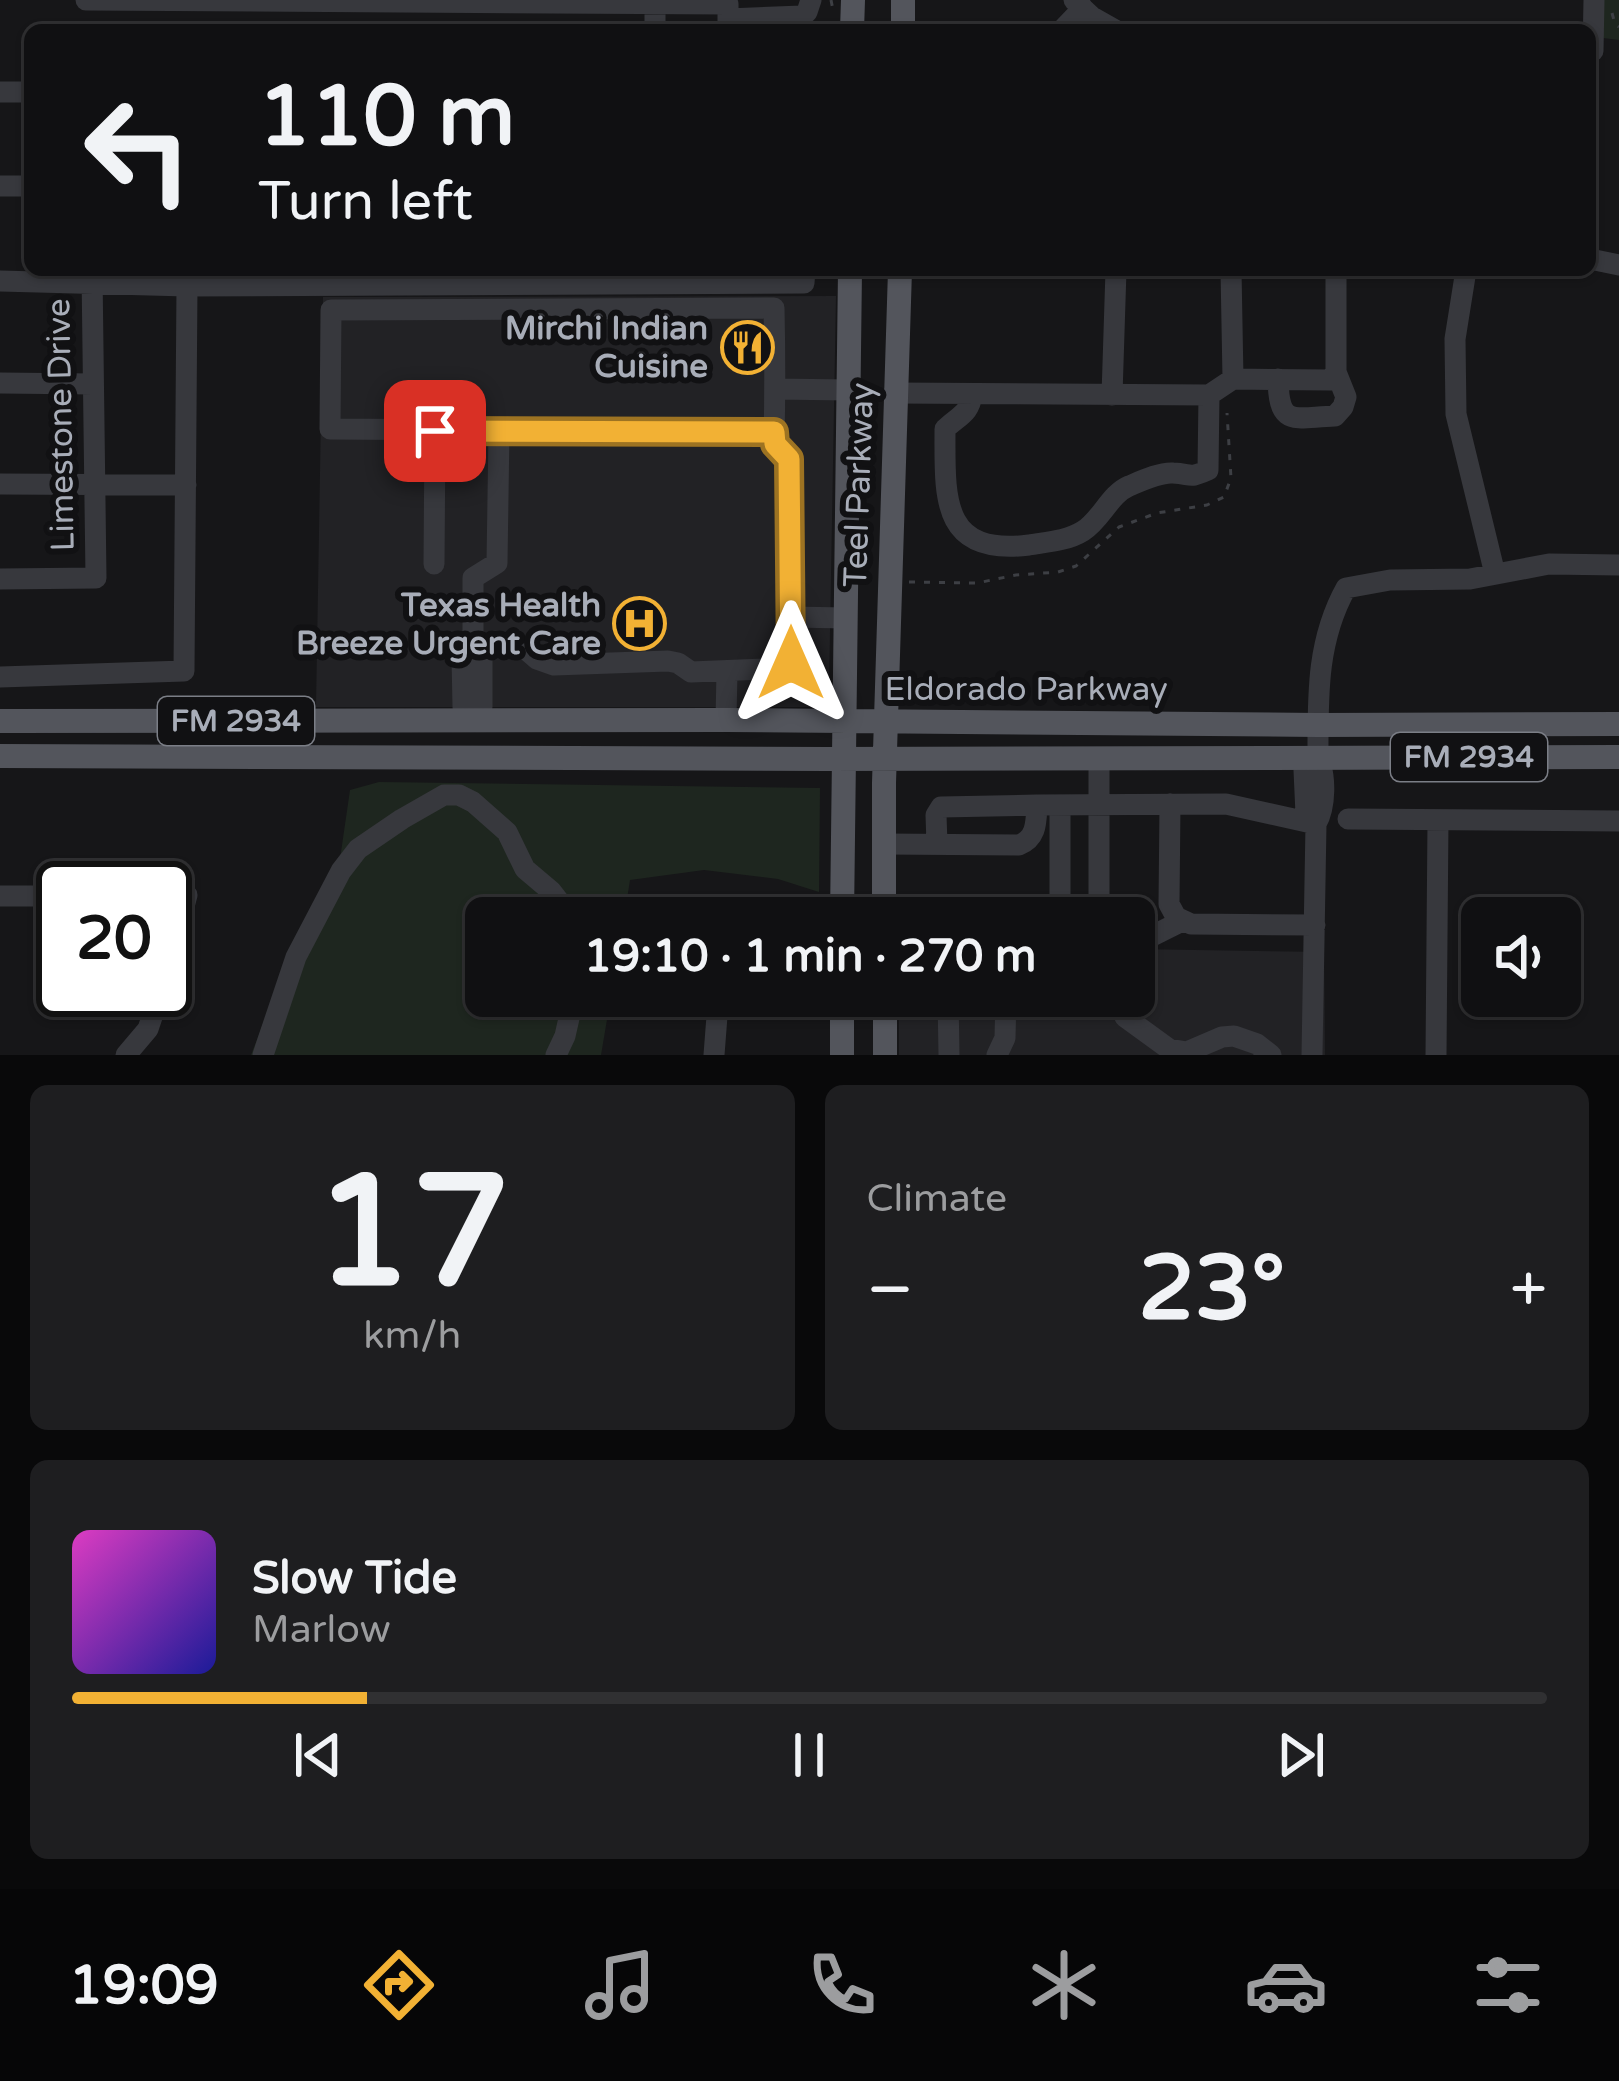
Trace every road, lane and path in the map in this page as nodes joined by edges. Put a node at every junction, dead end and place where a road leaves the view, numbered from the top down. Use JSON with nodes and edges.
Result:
{"nodes":[{"id":1,"x":86,"y":0,"type":"edge"},
{"id":2,"x":811,"y":0,"type":"edge"},
{"id":3,"x":1594,"y":0,"type":"edge"},
{"id":4,"x":401,"y":1,"type":"edge"},
{"id":5,"x":1612,"y":1,"type":"edge"},
{"id":6,"x":1078,"y":4,"type":"edge"},
{"id":7,"x":655,"y":5,"type":"junction"},
{"id":8,"x":728,"y":18,"type":"edge"},
{"id":9,"x":655,"y":24,"type":"edge"},
{"id":10,"x":1106,"y":24,"type":"edge"},
{"id":11,"x":1619,"y":27,"type":"edge"},
{"id":12,"x":1601,"y":48,"type":"edge"},
{"id":13,"x":92,"y":276,"type":"edge"},
{"id":14,"x":805,"y":276,"type":"edge"},
{"id":15,"x":850,"y":276,"type":"edge"},
{"id":16,"x":900,"y":276,"type":"edge"},
{"id":17,"x":1115,"y":276,"type":"edge"},
{"id":18,"x":1231,"y":276,"type":"edge"},
{"id":19,"x":1336,"y":276,"type":"edge"},
{"id":20,"x":1465,"y":276,"type":"edge"},
{"id":21,"x":0,"y":281,"type":"edge"},
{"id":22,"x":188,"y":286,"type":"junction"},
{"id":23,"x":1336,"y":372,"type":"junction"},
{"id":24,"x":1233,"y":379,"type":"junction"},
{"id":25,"x":1278,"y":380,"type":"junction"},
{"id":26,"x":0,"y":383,"type":"edge"},
{"id":27,"x":93,"y":384,"type":"junction"},
{"id":28,"x":775,"y":389,"type":"junction"},
{"id":29,"x":848,"y":390,"type":"junction"},
{"id":30,"x":894,"y":393,"type":"junction"},
{"id":31,"x":972,"y":394,"type":"junction"},
{"id":32,"x":1112,"y":394,"type":"junction"},
{"id":33,"x":1209,"y":395,"type":"junction"},
{"id":34,"x":435,"y":431,"type":"junction"},
{"id":35,"x":499,"y":431,"type":"junction"},
{"id":36,"x":774,"y":432,"type":"junction"},
{"id":37,"x":95,"y":483,"type":"junction"},
{"id":38,"x":0,"y":484,"type":"edge"},
{"id":39,"x":185,"y":485,"type":"junction"},
{"id":40,"x":434,"y":564,"type":"dead end"},
{"id":41,"x":1619,"y":565,"type":"edge"},
{"id":42,"x":1495,"y":574,"type":"junction"},
{"id":43,"x":0,"y":579,"type":"edge"},
{"id":44,"x":790,"y":617,"type":"junction"},
{"id":45,"x":846,"y":618,"type":"junction"},
{"id":46,"x":473,"y":644,"type":"junction"},
{"id":47,"x":727,"y":671,"type":"junction"},
{"id":48,"x":0,"y":677,"type":"edge"},
{"id":49,"x":726,"y":720,"type":"junction"},
{"id":50,"x":0,"y":721,"type":"edge"},
{"id":51,"x":472,"y":721,"type":"junction"},
{"id":52,"x":845,"y":721,"type":"junction"},
{"id":53,"x":886,"y":721,"type":"junction"},
{"id":54,"x":1318,"y":724,"type":"junction"},
{"id":55,"x":1619,"y":724,"type":"edge"},
{"id":56,"x":0,"y":756,"type":"edge"},
{"id":57,"x":1619,"y":757,"type":"edge"},
{"id":58,"x":472,"y":758,"type":"junction"},
{"id":59,"x":1099,"y":758,"type":"junction"},
{"id":60,"x":1318,"y":758,"type":"junction"},
{"id":61,"x":844,"y":759,"type":"junction"},
{"id":62,"x":885,"y":759,"type":"junction"},
{"id":63,"x":1049,"y":805,"type":"junction"},
{"id":64,"x":1099,"y":805,"type":"junction"},
{"id":65,"x":1170,"y":805,"type":"junction"},
{"id":66,"x":1348,"y":819,"type":"dead end"},
{"id":67,"x":1438,"y":820,"type":"junction"},
{"id":68,"x":1619,"y":821,"type":"edge"},
{"id":69,"x":1316,"y":824,"type":"junction"},
{"id":70,"x":884,"y":844,"type":"junction"},
{"id":71,"x":937,"y":844,"type":"junction"},
{"id":72,"x":0,"y":896,"type":"edge"},
{"id":73,"x":36,"y":896,"type":"edge"},
{"id":74,"x":556,"y":897,"type":"edge"},
{"id":75,"x":842,"y":897,"type":"edge"},
{"id":76,"x":884,"y":897,"type":"edge"},
{"id":77,"x":1058,"y":897,"type":"edge"},
{"id":78,"x":1099,"y":897,"type":"edge"},
{"id":79,"x":1182,"y":921,"type":"junction"},
{"id":80,"x":1315,"y":925,"type":"junction"},
{"id":81,"x":1155,"y":934,"type":"edge"},
{"id":82,"x":152,"y":1017,"type":"edge"},
{"id":83,"x":569,"y":1017,"type":"edge"},
{"id":84,"x":717,"y":1017,"type":"edge"},
{"id":85,"x":842,"y":1017,"type":"edge"},
{"id":86,"x":885,"y":1017,"type":"edge"},
{"id":87,"x":948,"y":1017,"type":"edge"},
{"id":88,"x":1006,"y":1017,"type":"edge"},
{"id":89,"x":1125,"y":1017,"type":"edge"},
{"id":90,"x":126,"y":1055,"type":"edge"},
{"id":91,"x":263,"y":1055,"type":"edge"},
{"id":92,"x":556,"y":1055,"type":"edge"},
{"id":93,"x":714,"y":1055,"type":"edge"},
{"id":94,"x":842,"y":1055,"type":"edge"},
{"id":95,"x":885,"y":1055,"type":"edge"},
{"id":96,"x":949,"y":1055,"type":"edge"},
{"id":97,"x":997,"y":1055,"type":"edge"},
{"id":98,"x":1271,"y":1055,"type":"edge"},
{"id":99,"x":1312,"y":1055,"type":"edge"},
{"id":100,"x":1436,"y":1055,"type":"edge"}],
"edges":[{"from":1,"to":4,"type":"street"},
{"from":2,"to":8,"type":"street"},
{"from":3,"to":12,"type":"street"},
{"from":4,"to":7,"type":"street"},
{"from":5,"to":11,"type":"path"},
{"from":6,"to":10,"type":"street"},
{"from":7,"to":8,"type":"street"},
{"from":7,"to":9,"type":"street"},
{"from":11,"to":12,"type":"path"},
{"from":13,"to":21,"type":"street"},
{"from":13,"to":22,"type":"street"},
{"from":13,"to":27,"type":"street","name":"Limestone Drive"},
{"from":14,"to":22,"type":"street"},
{"from":15,"to":29,"type":"main road","name":"Teel Parkway"},
{"from":16,"to":30,"type":"main road","name":"Teel Parkway"},
{"from":17,"to":32,"type":"street"},
{"from":18,"to":24,"type":"street"},
{"from":19,"to":23,"type":"street"},
{"from":20,"to":42,"type":"street"},
{"from":22,"to":39,"type":"street"},
{"from":23,"to":25,"type":"street"},
{"from":23,"to":25,"type":"street"},
{"from":24,"to":25,"type":"street"},
{"from":24,"to":33,"type":"street"},
{"from":26,"to":27,"type":"street"},
{"from":27,"to":37,"type":"street","name":"Limestone Drive"},
{"from":28,"to":29,"type":"street"},
{"from":28,"to":34,"type":"street"},
{"from":28,"to":36,"type":"street"},
{"from":29,"to":30,"type":"main road"},
{"from":29,"to":45,"type":"main road","name":"Teel Parkway"},
{"from":30,"to":31,"type":"street"},
{"from":30,"to":53,"type":"main road","name":"Teel Parkway"},
{"from":31,"to":32,"type":"street"},
{"from":31,"to":33,"type":"street"},
{"from":32,"to":33,"type":"street"},
{"from":34,"to":35,"type":"street"},
{"from":34,"to":40,"type":"street"},
{"from":35,"to":36,"type":"street"},
{"from":35,"to":46,"type":"street"},
{"from":36,"to":44,"type":"street"},
{"from":37,"to":38,"type":"street"},
{"from":37,"to":39,"type":"street"},
{"from":37,"to":43,"type":"street","name":"Limestone Drive"},
{"from":39,"to":48,"type":"street"},
{"from":41,"to":42,"type":"street"},
{"from":42,"to":54,"type":"street"},
{"from":44,"to":45,"type":"street"},
{"from":44,"to":47,"type":"street"},
{"from":45,"to":52,"type":"main road","name":"Teel Parkway"},
{"from":46,"to":47,"type":"street"},
{"from":46,"to":51,"type":"street"},
{"from":47,"to":49,"type":"street"},
{"from":49,"to":51,"type":"main road","name":"Eldorado Parkway","number":"FM 2934"},
{"from":49,"to":52,"type":"main road","name":"Eldorado Parkway","number":"FM 2934"},
{"from":50,"to":51,"type":"main road","name":"Eldorado Parkway","number":"FM 2934"},
{"from":51,"to":58,"type":"main road"},
{"from":52,"to":53,"type":"main road","name":"Eldorado Parkway","number":"FM 2934"},
{"from":52,"to":61,"type":"main road","name":"Teel Parkway"},
{"from":53,"to":54,"type":"main road","name":"Eldorado Parkway","number":"FM 2934"},
{"from":53,"to":62,"type":"main road","name":"Teel Parkway"},
{"from":54,"to":55,"type":"main road","name":"Eldorado Parkway","number":"FM 2934"},
{"from":54,"to":60,"type":"street"},
{"from":56,"to":58,"type":"main road","name":"Eldorado Parkway","number":"FM 2934"},
{"from":57,"to":60,"type":"main road","name":"Eldorado Parkway","number":"FM 2934"},
{"from":58,"to":61,"type":"main road","name":"Eldorado Parkway","number":"FM 2934"},
{"from":59,"to":60,"type":"main road","name":"Eldorado Parkway","number":"FM 2934"},
{"from":59,"to":62,"type":"main road","name":"Eldorado Parkway","number":"FM 2934"},
{"from":59,"to":64,"type":"street"},
{"from":60,"to":69,"type":"street"},
{"from":61,"to":62,"type":"main road","name":"Eldorado Parkway","number":"FM 2934"},
{"from":61,"to":75,"type":"main road","name":"Teel Parkway"},
{"from":62,"to":70,"type":"main road","name":"Teel Parkway"},
{"from":63,"to":64,"type":"street"},
{"from":63,"to":71,"type":"street"},
{"from":63,"to":71,"type":"street"},
{"from":63,"to":77,"type":"street"},
{"from":64,"to":65,"type":"street"},
{"from":64,"to":78,"type":"street"},
{"from":65,"to":69,"type":"street"},
{"from":65,"to":79,"type":"street"},
{"from":66,"to":67,"type":"street"},
{"from":67,"to":68,"type":"street"},
{"from":67,"to":100,"type":"street"},
{"from":69,"to":80,"type":"street"},
{"from":70,"to":71,"type":"street"},
{"from":70,"to":76,"type":"main road","name":"Teel Parkway"},
{"from":72,"to":73,"type":"street"},
{"from":74,"to":91,"type":"street"},
{"from":79,"to":80,"type":"street"},
{"from":79,"to":81,"type":"street"},
{"from":80,"to":99,"type":"street"},
{"from":82,"to":90,"type":"street"},
{"from":83,"to":92,"type":"street"},
{"from":84,"to":93,"type":"street"},
{"from":85,"to":94,"type":"main road"},
{"from":86,"to":95,"type":"main road"},
{"from":87,"to":96,"type":"street"},
{"from":88,"to":97,"type":"street"},
{"from":89,"to":98,"type":"street"}]}
